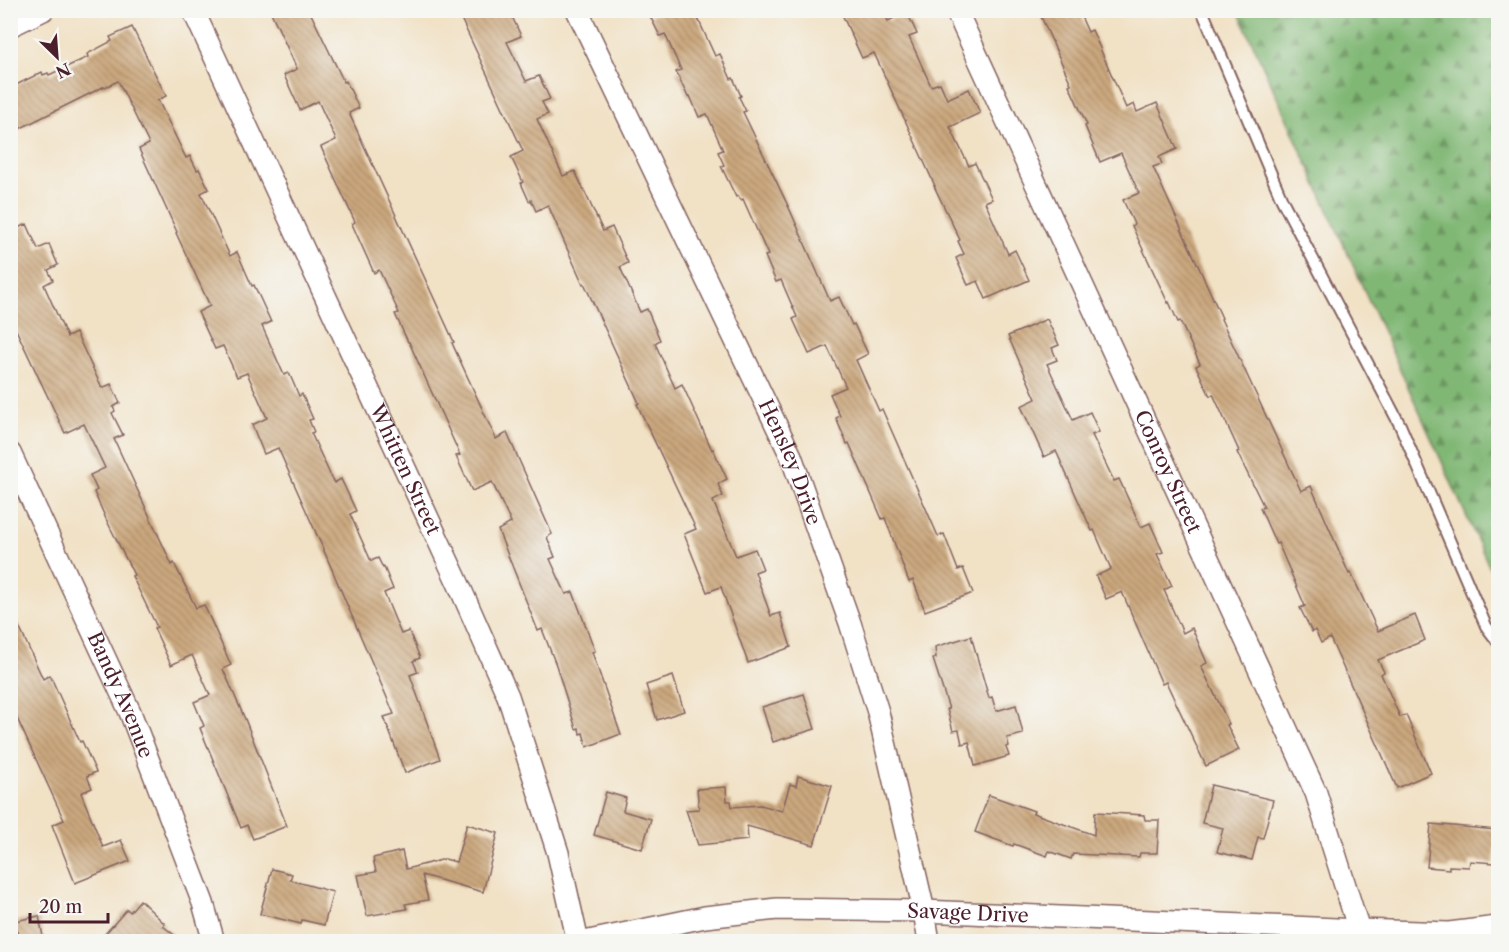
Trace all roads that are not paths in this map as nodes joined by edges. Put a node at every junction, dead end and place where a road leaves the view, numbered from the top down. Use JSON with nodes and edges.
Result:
{"nodes":[{"id":1,"x":43,"y":10,"type":"edge"},
{"id":2,"x":193,"y":10,"type":"edge"},
{"id":3,"x":577,"y":10,"type":"edge"},
{"id":4,"x":956,"y":10,"type":"edge"},
{"id":5,"x":1202,"y":10,"type":"edge"},
{"id":6,"x":10,"y":26,"type":"edge"},
{"id":7,"x":10,"y":453,"type":"edge"},
{"id":8,"x":1498,"y":642,"type":"edge"},
{"id":9,"x":924,"y":911,"type":"junction"},
{"id":10,"x":1498,"y":927,"type":"edge"},
{"id":11,"x":1359,"y":936,"type":"edge"},
{"id":12,"x":214,"y":942,"type":"edge"},
{"id":13,"x":578,"y":942,"type":"edge"},
{"id":14,"x":584,"y":942,"type":"edge"},
{"id":15,"x":929,"y":942,"type":"edge"}],
"edges":[{"from":1,"to":6,"type":"street"},
{"from":2,"to":13,"type":"street","name":"Whitten Street"},
{"from":3,"to":9,"type":"street","name":"Hensley Drive"},
{"from":4,"to":11,"type":"street","name":"Conroy Street"},
{"from":5,"to":8,"type":"lane"},
{"from":7,"to":12,"type":"street","name":"Bandy Avenue"},
{"from":9,"to":11,"type":"street","name":"Savage Drive"},
{"from":9,"to":14,"type":"street","name":"Savage Drive"},
{"from":9,"to":15,"type":"street","name":"Hensley Drive"},
{"from":10,"to":11,"type":"street","name":"Savage Drive"}]}
